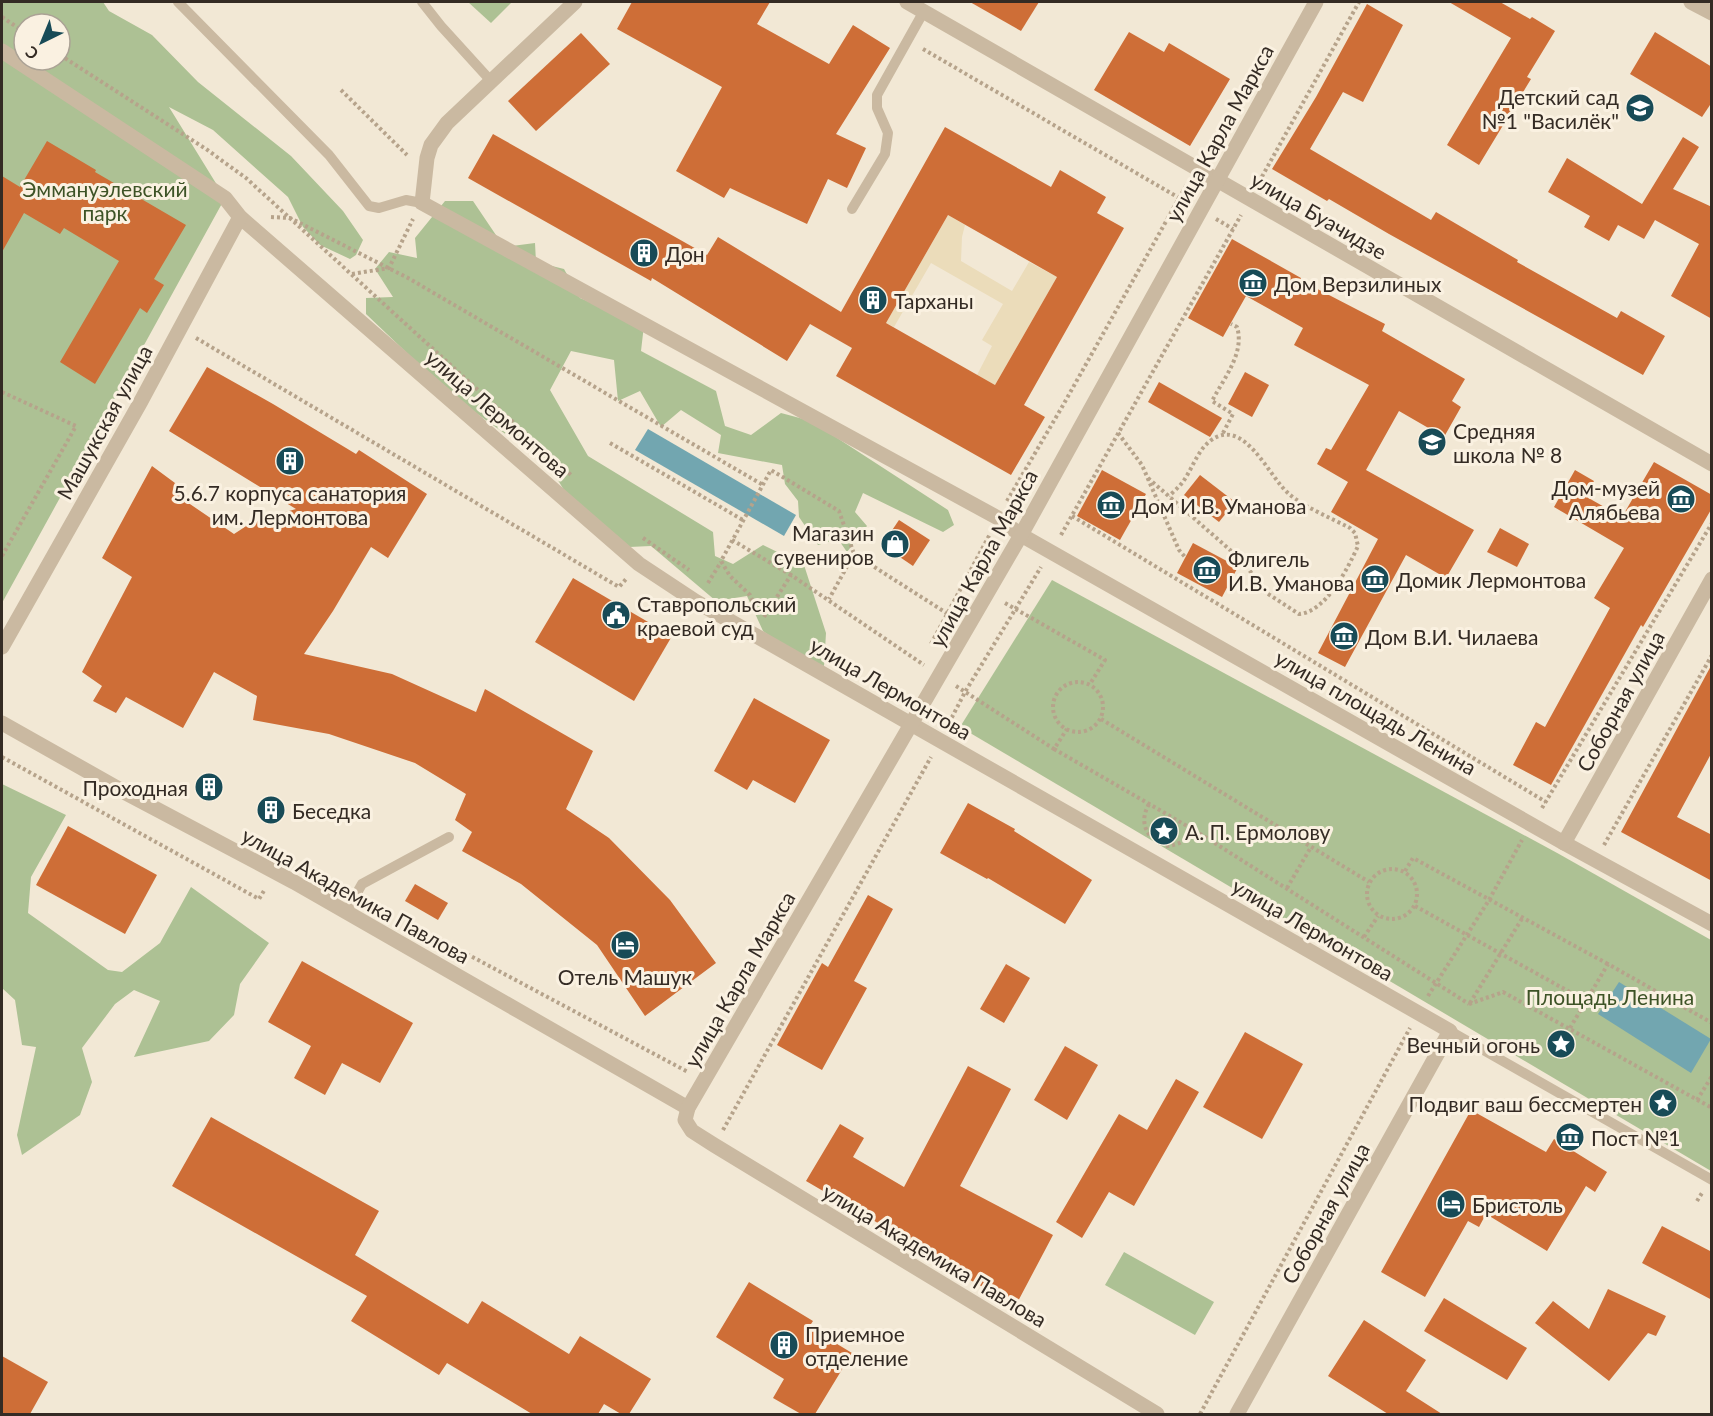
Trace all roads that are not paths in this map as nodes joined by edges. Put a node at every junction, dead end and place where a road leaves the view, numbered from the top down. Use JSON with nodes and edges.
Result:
{"nodes":[{"id":1,"x":178,"y":2,"type":"edge"},
{"id":2,"x":422,"y":2,"type":"edge"},
{"id":3,"x":575,"y":2,"type":"edge"},
{"id":4,"x":907,"y":2,"type":"edge"},
{"id":5,"x":1316,"y":2,"type":"edge"},
{"id":6,"x":1691,"y":2,"type":"edge"},
{"id":7,"x":924,"y":11,"type":"junction"},
{"id":8,"x":1712,"y":13,"type":"edge"},
{"id":9,"x":2,"y":51,"type":"edge"},
{"id":10,"x":491,"y":81,"type":"junction"},
{"id":11,"x":1216,"y":181,"type":"junction"},
{"id":12,"x":422,"y":203,"type":"junction"},
{"id":13,"x":852,"y":209,"type":"dead end"},
{"id":14,"x":240,"y":217,"type":"junction"},
{"id":15,"x":1712,"y":464,"type":"edge"},
{"id":16,"x":1021,"y":535,"type":"junction"},
{"id":17,"x":1712,"y":579,"type":"edge"},
{"id":18,"x":2,"y":647,"type":"edge"},
{"id":19,"x":2,"y":723,"type":"edge"},
{"id":20,"x":913,"y":724,"type":"junction"},
{"id":21,"x":449,"y":837,"type":"dead end"},
{"id":22,"x":1564,"y":843,"type":"junction"},
{"id":23,"x":346,"y":912,"type":"junction"},
{"id":24,"x":1712,"y":924,"type":"edge"},
{"id":25,"x":1450,"y":1032,"type":"junction"},
{"id":26,"x":688,"y":1108,"type":"junction"},
{"id":27,"x":1712,"y":1180,"type":"edge"},
{"id":28,"x":1157,"y":1414,"type":"edge"},
{"id":29,"x":1237,"y":1414,"type":"edge"}],
"edges":[{"from":1,"to":12,"type":"lane"},
{"from":2,"to":10,"type":"lane"},
{"from":3,"to":10,"type":"street"},
{"from":4,"to":7,"type":"street","name":"улица Буачидзе"},
{"from":5,"to":11,"type":"street","name":"улица Карла Маркса"},
{"from":6,"to":8,"type":"street"},
{"from":7,"to":11,"type":"street","name":"улица Буачидзе"},
{"from":7,"to":13,"type":"lane"},
{"from":9,"to":14,"type":"street","name":"улица Лермонтова"},
{"from":10,"to":12,"type":"street"},
{"from":11,"to":15,"type":"street","name":"улица Буачидзе"},
{"from":11,"to":16,"type":"street","name":"улица Карла Маркса"},
{"from":12,"to":16,"type":"street"},
{"from":14,"to":18,"type":"street","name":"Машукская улица"},
{"from":14,"to":20,"type":"street","name":"улица Лермонтова"},
{"from":16,"to":20,"type":"street","name":"улица Карла Маркса"},
{"from":16,"to":22,"type":"street","name":"улица площадь Ленина"},
{"from":17,"to":22,"type":"street","name":"Соборная улица"},
{"from":19,"to":23,"type":"street","name":"улица Академика Павлова"},
{"from":20,"to":25,"type":"street","name":"улица Лермонтова"},
{"from":20,"to":26,"type":"street","name":"улица Карла Маркса"},
{"from":21,"to":23,"type":"lane"},
{"from":22,"to":24,"type":"street","name":"улица площадь Ленина"},
{"from":23,"to":26,"type":"street","name":"улица Академика Павлова"},
{"from":25,"to":27,"type":"lane","name":"улица Лермонтова"},
{"from":25,"to":29,"type":"street","name":"Соборная улица"},
{"from":26,"to":28,"type":"street","name":"улица Академика Павлова"}]}
